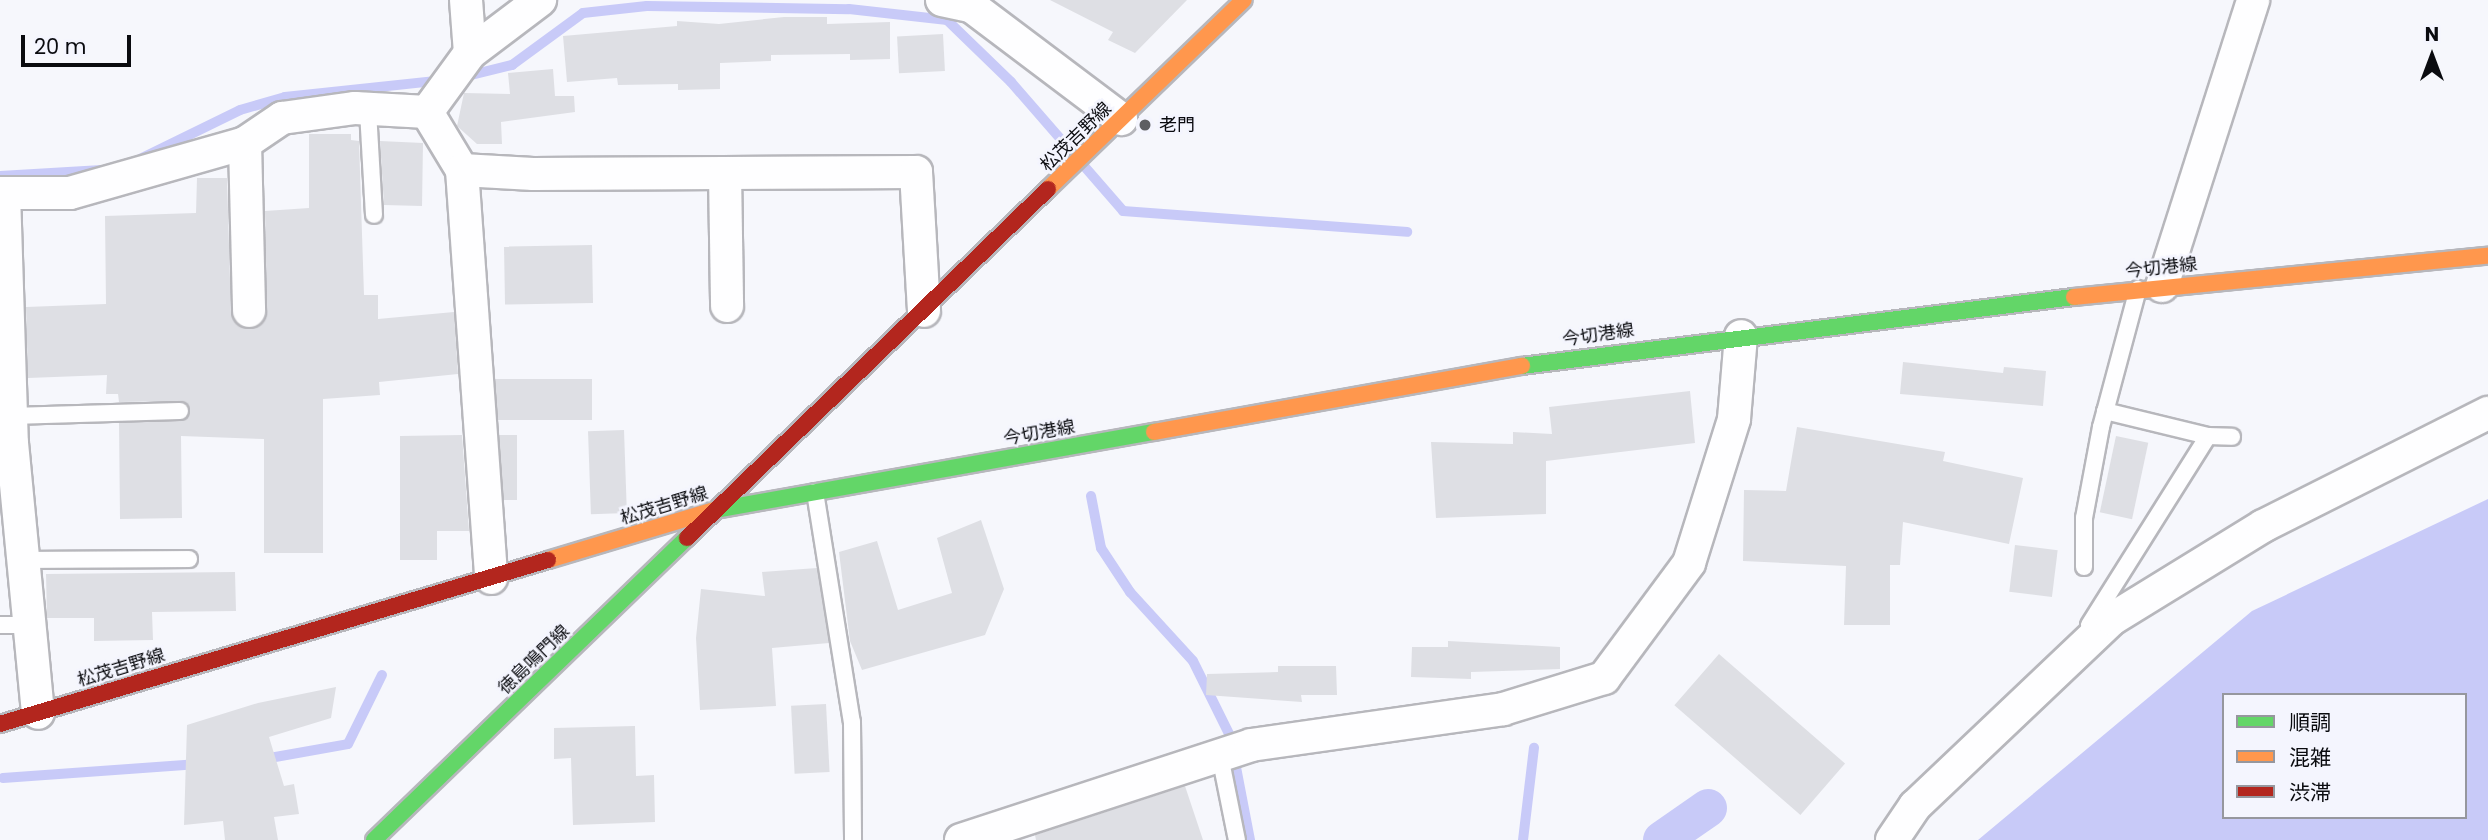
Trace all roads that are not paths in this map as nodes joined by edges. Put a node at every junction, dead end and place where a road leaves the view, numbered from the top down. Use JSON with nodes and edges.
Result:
{"nodes":[{"id":1,"x":466,"y":0,"type":"edge"},
{"id":2,"x":540,"y":0,"type":"edge"},
{"id":3,"x":942,"y":0,"type":"edge"},
{"id":4,"x":1244,"y":0,"type":"edge"},
{"id":5,"x":2253,"y":0,"type":"edge"},
{"id":6,"x":470,"y":53,"type":"junction"},
{"id":7,"x":368,"y":111,"type":"junction"},
{"id":8,"x":427,"y":112,"type":"junction"},
{"id":9,"x":1121,"y":119,"type":"junction"},
{"id":10,"x":245,"y":143,"type":"junction"},
{"id":11,"x":462,"y":170,"type":"junction"},
{"id":12,"x":725,"y":173,"type":"junction"},
{"id":13,"x":2,"y":193,"type":"edge"},
{"id":14,"x":374,"y":215,"type":"dead end"},
{"id":15,"x":2488,"y":256,"type":"edge"},
{"id":16,"x":2150,"y":288,"type":"junction"},
{"id":17,"x":727,"y":306,"type":"dead end"},
{"id":18,"x":249,"y":311,"type":"dead end"},
{"id":19,"x":924,"y":311,"type":"junction"},
{"id":20,"x":1741,"y":336,"type":"junction"},
{"id":21,"x":180,"y":411,"type":"dead end"},
{"id":22,"x":2105,"y":411,"type":"junction"},
{"id":23,"x":2488,"y":413,"type":"edge"},
{"id":24,"x":11,"y":416,"type":"junction"},
{"id":25,"x":2208,"y":436,"type":"junction"},
{"id":26,"x":2232,"y":437,"type":"dead end"},
{"id":27,"x":8,"y":477,"type":"edge"},
{"id":28,"x":815,"y":492,"type":"junction"},
{"id":29,"x":721,"y":509,"type":"junction"},
{"id":30,"x":189,"y":559,"type":"dead end"},
{"id":31,"x":24,"y":560,"type":"junction"},
{"id":32,"x":2084,"y":567,"type":"dead end"},
{"id":33,"x":491,"y":578,"type":"junction"},
{"id":34,"x":15,"y":625,"type":"edge"},
{"id":35,"x":2065,"y":663,"type":"junction"},
{"id":36,"x":38,"y":713,"type":"junction"},
{"id":37,"x":0,"y":724,"type":"edge"},
{"id":38,"x":1220,"y":756,"type":"junction"},
{"id":39,"x":374,"y":840,"type":"edge"},
{"id":40,"x":853,"y":840,"type":"edge"},
{"id":41,"x":961,"y":840,"type":"edge"},
{"id":42,"x":1237,"y":840,"type":"edge"},
{"id":43,"x":1892,"y":840,"type":"edge"}],
"edges":[{"from":1,"to":6,"type":"street"},
{"from":2,"to":6,"type":"street"},
{"from":3,"to":9,"type":"street"},
{"from":4,"to":9,"type":"main road","name":"松茂吉野線"},
{"from":5,"to":16,"type":"street"},
{"from":6,"to":8,"type":"street"},
{"from":7,"to":8,"type":"street"},
{"from":7,"to":10,"type":"street"},
{"from":7,"to":14,"type":"lane"},
{"from":8,"to":11,"type":"street"},
{"from":9,"to":19,"type":"main road","name":"松茂吉野線"},
{"from":10,"to":13,"type":"street"},
{"from":10,"to":18,"type":"street"},
{"from":11,"to":12,"type":"street"},
{"from":11,"to":33,"type":"street"},
{"from":12,"to":17,"type":"street"},
{"from":12,"to":19,"type":"street"},
{"from":13,"to":24,"type":"street"},
{"from":15,"to":16,"type":"main road","name":"今切港線"},
{"from":16,"to":20,"type":"main road","name":"今切港線"},
{"from":16,"to":22,"type":"lane"},
{"from":19,"to":29,"type":"main road","name":"松茂吉野線"},
{"from":20,"to":28,"type":"main road","name":"今切港線"},
{"from":20,"to":38,"type":"street"},
{"from":21,"to":24,"type":"lane"},
{"from":22,"to":25,"type":"lane"},
{"from":22,"to":32,"type":"lane"},
{"from":23,"to":35,"type":"street"},
{"from":24,"to":27,"type":"street"},
{"from":25,"to":26,"type":"lane"},
{"from":25,"to":35,"type":"lane"},
{"from":27,"to":31,"type":"street"},
{"from":28,"to":29,"type":"main road","name":"今切港線"},
{"from":28,"to":40,"type":"lane"},
{"from":29,"to":33,"type":"main road","name":"松茂吉野線"},
{"from":29,"to":39,"type":"main road","name":"徳島鳴門線"},
{"from":30,"to":31,"type":"lane"},
{"from":31,"to":34,"type":"street"},
{"from":33,"to":36,"type":"main road","name":"松茂吉野線"},
{"from":34,"to":36,"type":"street"},
{"from":35,"to":43,"type":"street"},
{"from":36,"to":37,"type":"main road","name":"松茂吉野線"},
{"from":38,"to":41,"type":"street"},
{"from":38,"to":42,"type":"lane"}]}
